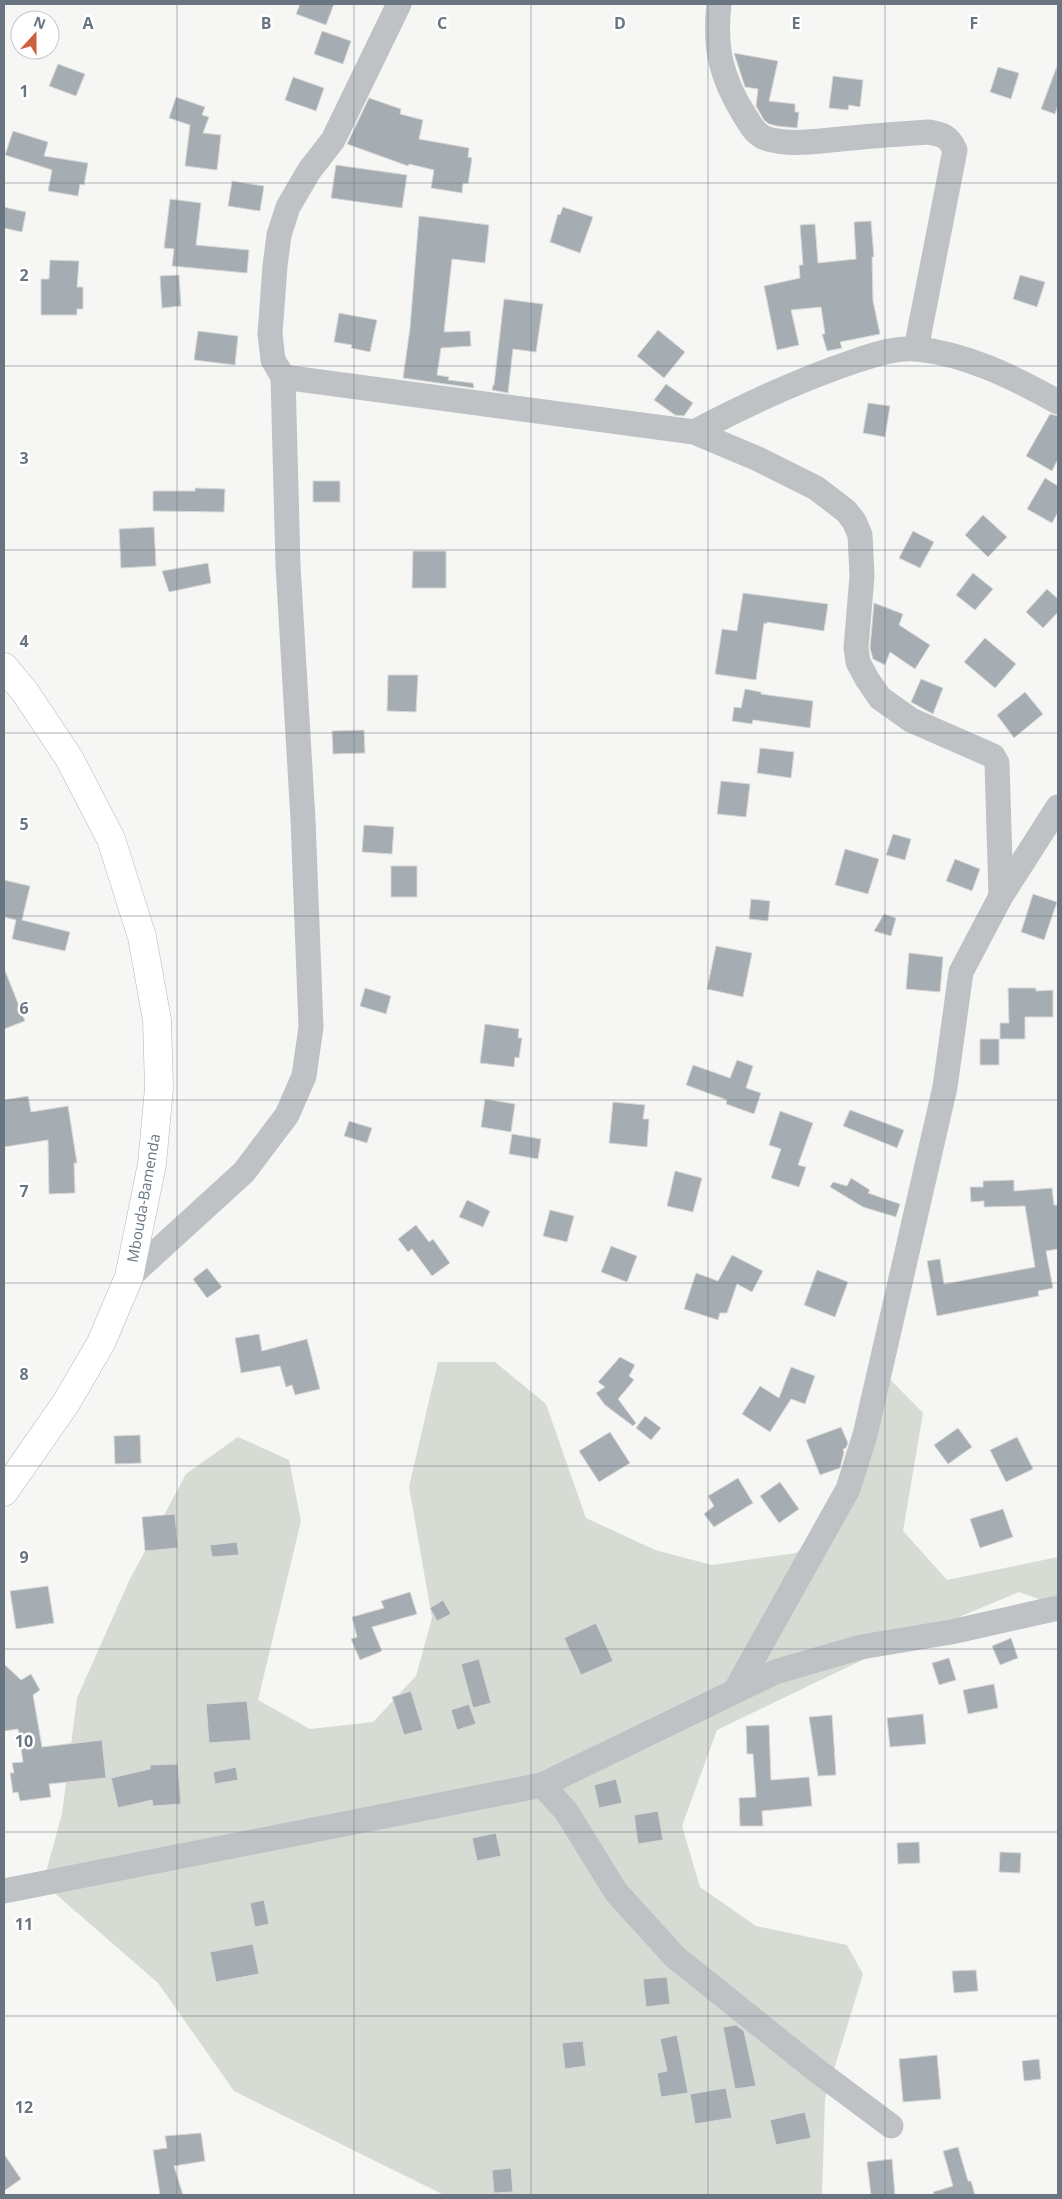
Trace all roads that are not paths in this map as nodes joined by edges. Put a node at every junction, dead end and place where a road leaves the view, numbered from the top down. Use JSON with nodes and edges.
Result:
{"nodes":[{"id":1,"x":399,"y":4,"type":"edge"},
{"id":2,"x":719,"y":4,"type":"edge"},
{"id":3,"x":916,"y":349,"type":"junction"},
{"id":4,"x":283,"y":377,"type":"junction"},
{"id":5,"x":1058,"y":402,"type":"edge"},
{"id":6,"x":694,"y":432,"type":"junction"},
{"id":7,"x":4,"y":667,"type":"edge"},
{"id":8,"x":1058,"y":807,"type":"edge"},
{"id":9,"x":1001,"y":896,"type":"junction"},
{"id":10,"x":129,"y":1277,"type":"junction"},
{"id":11,"x":4,"y":1492,"type":"edge"},
{"id":12,"x":1058,"y":1608,"type":"edge"},
{"id":13,"x":735,"y":1691,"type":"junction"},
{"id":14,"x":542,"y":1784,"type":"junction"},
{"id":15,"x":4,"y":1891,"type":"edge"},
{"id":16,"x":891,"y":2126,"type":"dead end"}],
"edges":[{"from":1,"to":4,"type":"street"},
{"from":2,"to":3,"type":"street"},
{"from":3,"to":5,"type":"street"},
{"from":3,"to":6,"type":"street"},
{"from":4,"to":6,"type":"street"},
{"from":4,"to":10,"type":"street"},
{"from":6,"to":9,"type":"street"},
{"from":7,"to":10,"type":"highway","name":"Mbouda-Bamenda"},
{"from":8,"to":9,"type":"street"},
{"from":9,"to":13,"type":"street"},
{"from":10,"to":11,"type":"highway","name":"Mbouda-Bamenda"},
{"from":12,"to":13,"type":"street"},
{"from":13,"to":14,"type":"street"},
{"from":14,"to":15,"type":"street"},
{"from":14,"to":16,"type":"street"}]}
